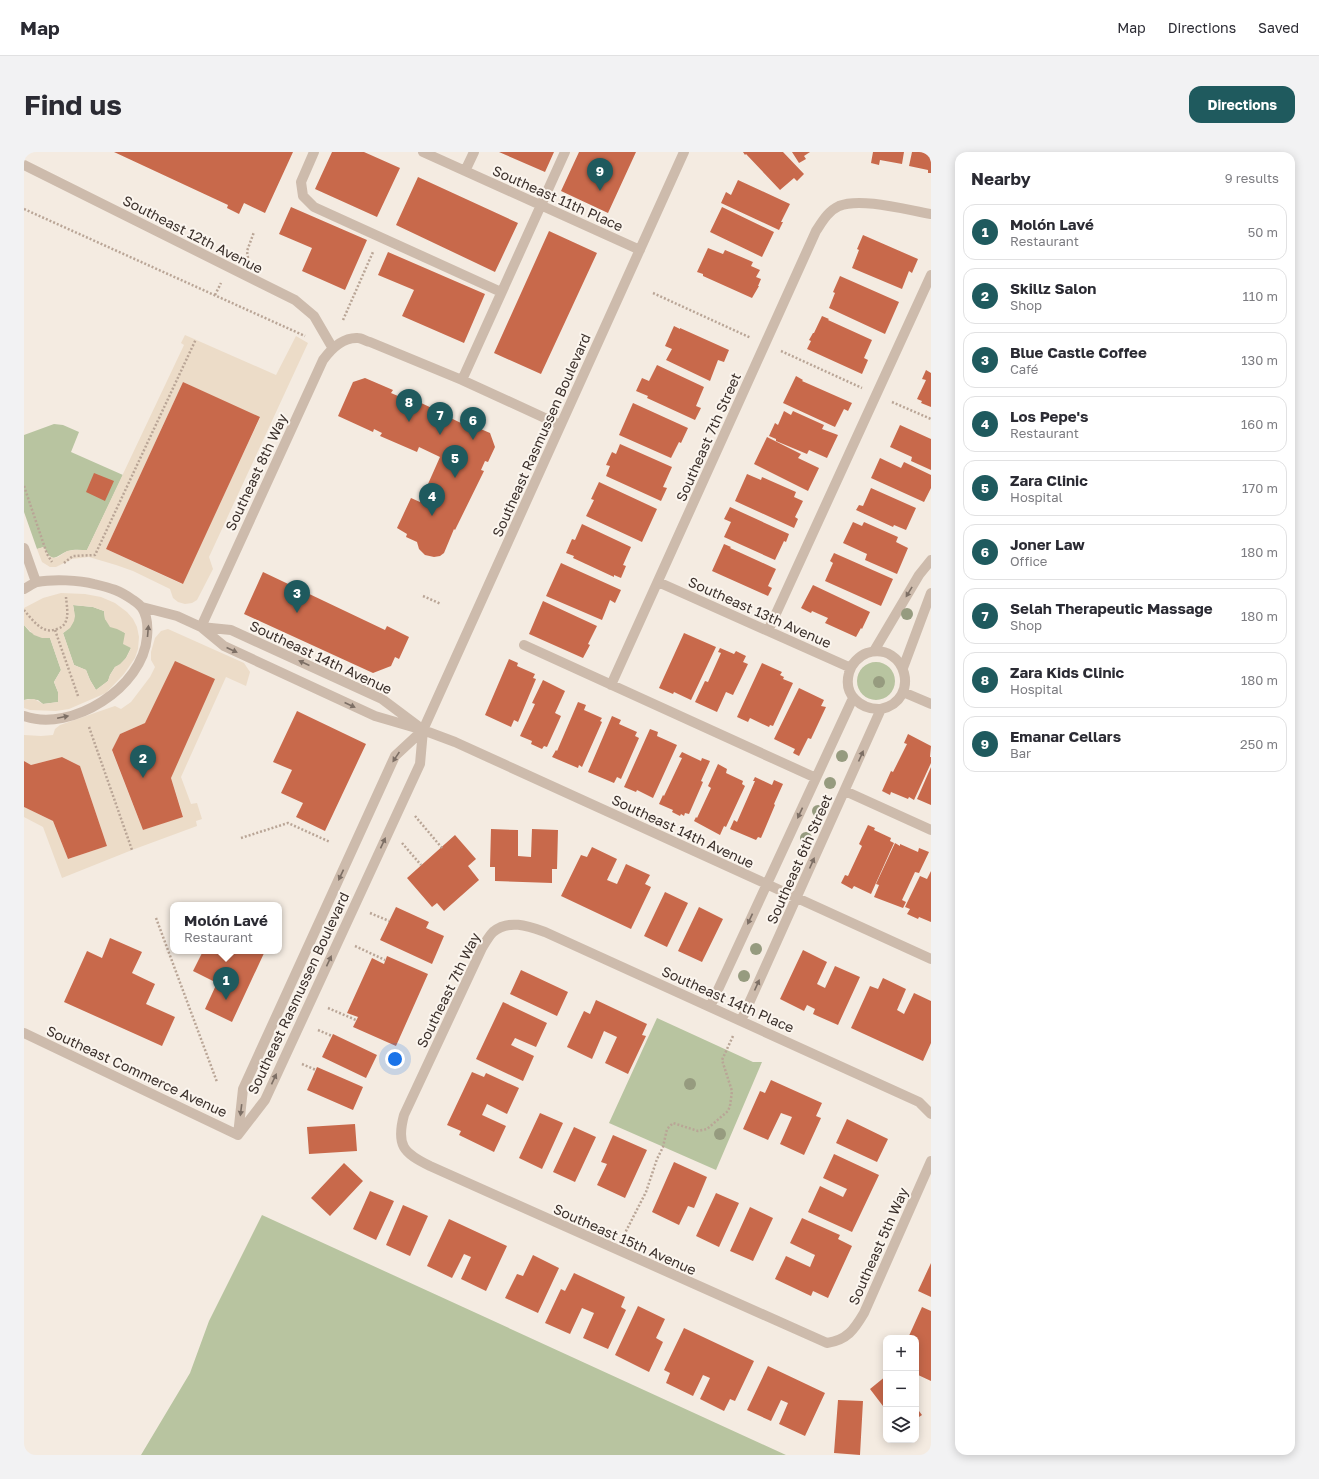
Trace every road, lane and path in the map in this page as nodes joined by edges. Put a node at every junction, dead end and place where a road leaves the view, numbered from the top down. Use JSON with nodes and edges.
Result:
{"nodes":[{"id":1,"x":314,"y":152,"type":"edge"},
{"id":2,"x":423,"y":152,"type":"edge"},
{"id":3,"x":474,"y":152,"type":"edge"},
{"id":4,"x":565,"y":152,"type":"edge"},
{"id":5,"x":684,"y":152,"type":"edge"},
{"id":6,"x":24,"y":165,"type":"edge"},
{"id":7,"x":465,"y":171,"type":"junction"},
{"id":8,"x":541,"y":206,"type":"junction"},
{"id":9,"x":24,"y":209,"type":"edge"},
{"id":10,"x":931,"y":214,"type":"edge"},
{"id":11,"x":254,"y":232,"type":"dead end"},
{"id":12,"x":376,"y":246,"type":"dead end"},
{"id":13,"x":640,"y":250,"type":"junction"},
{"id":14,"x":245,"y":260,"type":"dead end"},
{"id":15,"x":931,"y":275,"type":"edge"},
{"id":16,"x":221,"y":282,"type":"dead end"},
{"id":17,"x":501,"y":292,"type":"junction"},
{"id":18,"x":653,"y":293,"type":"dead end"},
{"id":19,"x":215,"y":296,"type":"junction"},
{"id":20,"x":343,"y":320,"type":"dead end"},
{"id":21,"x":309,"y":338,"type":"dead end"},
{"id":22,"x":196,"y":339,"type":"dead end"},
{"id":23,"x":765,"y":344,"type":"junction"},
{"id":24,"x":332,"y":347,"type":"junction"},
{"id":25,"x":462,"y":380,"type":"junction"},
{"id":26,"x":876,"y":395,"type":"junction"},
{"id":27,"x":931,"y":419,"type":"edge"},
{"id":28,"x":560,"y":425,"type":"junction"},
{"id":29,"x":24,"y":486,"type":"edge"},
{"id":30,"x":24,"y":548,"type":"edge"},
{"id":31,"x":931,"y":560,"type":"edge"},
{"id":32,"x":60,"y":563,"type":"dead end"},
{"id":33,"x":55,"y":564,"type":"dead end"},
{"id":34,"x":36,"y":582,"type":"junction"},
{"id":35,"x":658,"y":582,"type":"junction"},
{"id":36,"x":24,"y":589,"type":"edge"},
{"id":37,"x":931,"y":593,"type":"edge"},
{"id":38,"x":66,"y":594,"type":"dead end"},
{"id":39,"x":423,"y":596,"type":"dead end"},
{"id":40,"x":441,"y":604,"type":"dead end"},
{"id":41,"x":142,"y":607,"type":"junction"},
{"id":42,"x":24,"y":610,"type":"edge"},
{"id":43,"x":201,"y":627,"type":"junction"},
{"id":44,"x":55,"y":630,"type":"junction"},
{"id":45,"x":768,"y":631,"type":"junction"},
{"id":46,"x":524,"y":645,"type":"dead end"},
{"id":47,"x":874,"y":652,"type":"junction"},
{"id":48,"x":851,"y":668,"type":"junction"},
{"id":49,"x":903,"y":668,"type":"junction"},
{"id":50,"x":611,"y":685,"type":"junction"},
{"id":51,"x":903,"y":692,"type":"junction"},
{"id":52,"x":853,"y":698,"type":"junction"},
{"id":53,"x":931,"y":704,"type":"edge"},
{"id":54,"x":881,"y":709,"type":"junction"},
{"id":55,"x":83,"y":711,"type":"junction"},
{"id":56,"x":24,"y":716,"type":"edge"},
{"id":57,"x":423,"y":730,"type":"junction"},
{"id":58,"x":816,"y":778,"type":"junction"},
{"id":59,"x":845,"y":791,"type":"junction"},
{"id":60,"x":413,"y":814,"type":"dead end"},
{"id":61,"x":931,"y":830,"type":"edge"},
{"id":62,"x":241,"y":838,"type":"dead end"},
{"id":63,"x":398,"y":840,"type":"dead end"},
{"id":64,"x":330,"y":842,"type":"dead end"},
{"id":65,"x":442,"y":848,"type":"dead end"},
{"id":66,"x":132,"y":850,"type":"dead end"},
{"id":67,"x":421,"y":865,"type":"dead end"},
{"id":68,"x":766,"y":884,"type":"junction"},
{"id":69,"x":796,"y":898,"type":"junction"},
{"id":70,"x":370,"y":913,"type":"dead end"},
{"id":71,"x":156,"y":918,"type":"dead end"},
{"id":72,"x":389,"y":921,"type":"dead end"},
{"id":73,"x":507,"y":924,"type":"joint"},
{"id":74,"x":355,"y":946,"type":"dead end"},
{"id":75,"x":931,"y":959,"type":"edge"},
{"id":76,"x":385,"y":960,"type":"dead end"},
{"id":77,"x":710,"y":1007,"type":"junction"},
{"id":78,"x":328,"y":1008,"type":"dead end"},
{"id":79,"x":356,"y":1020,"type":"dead end"},
{"id":80,"x":741,"y":1021,"type":"junction"},
{"id":81,"x":318,"y":1030,"type":"dead end"},
{"id":82,"x":24,"y":1033,"type":"edge"},
{"id":83,"x":332,"y":1036,"type":"dead end"},
{"id":84,"x":302,"y":1064,"type":"dead end"},
{"id":85,"x":316,"y":1070,"type":"dead end"},
{"id":86,"x":217,"y":1082,"type":"dead end"},
{"id":87,"x":931,"y":1114,"type":"edge"},
{"id":88,"x":238,"y":1135,"type":"junction"},
{"id":89,"x":401,"y":1144,"type":"joint"},
{"id":90,"x":931,"y":1161,"type":"edge"},
{"id":91,"x":616,"y":1250,"type":"junction"},
{"id":92,"x":844,"y":1338,"type":"joint"}],
"edges":[{"from":1,"to":17,"type":"street"},
{"from":2,"to":7,"type":"street","name":"Southeast 11th Place"},
{"from":3,"to":7,"type":"street"},
{"from":4,"to":8,"type":"street"},
{"from":5,"to":13,"type":"street","name":"Southeast Rasmussen Boulevard"},
{"from":6,"to":24,"type":"street","name":"Southeast 12th Avenue"},
{"from":7,"to":8,"type":"street","name":"Southeast 11th Place"},
{"from":8,"to":13,"type":"street","name":"Southeast 11th Place"},
{"from":8,"to":17,"type":"street"},
{"from":9,"to":19,"type":"path"},
{"from":10,"to":23,"type":"street","name":"Southeast 7th Street"},
{"from":11,"to":14,"type":"path"},
{"from":12,"to":20,"type":"path"},
{"from":13,"to":28,"type":"street","name":"Southeast Rasmussen Boulevard"},
{"from":15,"to":26,"type":"street"},
{"from":16,"to":19,"type":"path"},
{"from":17,"to":25,"type":"street"},
{"from":18,"to":23,"type":"path"},
{"from":19,"to":21,"type":"path"},
{"from":22,"to":32,"type":"path"},
{"from":23,"to":26,"type":"path"},
{"from":23,"to":35,"type":"street","name":"Southeast 7th Street"},
{"from":24,"to":25,"type":"street"},
{"from":24,"to":43,"type":"street","name":"Southeast 8th Way"},
{"from":25,"to":28,"type":"street"},
{"from":26,"to":27,"type":"path"},
{"from":26,"to":45,"type":"street"},
{"from":28,"to":57,"type":"street","name":"Southeast Rasmussen Boulevard"},
{"from":29,"to":33,"type":"path"},
{"from":30,"to":34,"type":"street"},
{"from":31,"to":47,"type":"street","one_way":true},
{"from":34,"to":36,"type":"street"},
{"from":34,"to":41,"type":"street","name":"Southeast 14th Avenue"},
{"from":35,"to":45,"type":"street","name":"Southeast 13th Avenue"},
{"from":35,"to":50,"type":"street","name":"Southeast 7th Street"},
{"from":37,"to":49,"type":"street"},
{"from":38,"to":44,"type":"path"},
{"from":39,"to":40,"type":"path"},
{"from":41,"to":43,"type":"street","name":"Southeast 14th Avenue"},
{"from":55,"to":41,"type":"street","one_way":true},
{"from":42,"to":44,"type":"path"},
{"from":43,"to":57,"type":"street","name":"Southeast 14th Avenue","one_way":true},
{"from":57,"to":43,"type":"street","name":"Southeast 14th Avenue","one_way":true},
{"from":44,"to":55,"type":"path"},
{"from":45,"to":48,"type":"street","name":"Southeast 13th Avenue"},
{"from":46,"to":50,"type":"street"},
{"from":47,"to":48,"type":"street"},
{"from":47,"to":49,"type":"street"},
{"from":48,"to":52,"type":"street"},
{"from":49,"to":51,"type":"street"},
{"from":50,"to":58,"type":"street"},
{"from":51,"to":53,"type":"street"},
{"from":51,"to":54,"type":"street"},
{"from":52,"to":54,"type":"street"},
{"from":52,"to":58,"type":"street","name":"Southeast 6th Street"},
{"from":59,"to":54,"type":"street","name":"Southeast 6th Street","one_way":true},
{"from":56,"to":55,"type":"street","one_way":true},
{"from":55,"to":66,"type":"path"},
{"from":57,"to":68,"type":"street","name":"Southeast 14th Avenue"},
{"from":88,"to":57,"type":"street","name":"Southeast Rasmussen Boulevard","one_way":true},
{"from":57,"to":88,"type":"street","name":"Southeast Rasmussen Boulevard","one_way":true},
{"from":58,"to":68,"type":"street","name":"Southeast 6th Street","one_way":true},
{"from":59,"to":61,"type":"street"},
{"from":69,"to":59,"type":"street","name":"Southeast 6th Street","one_way":true},
{"from":60,"to":65,"type":"path"},
{"from":62,"to":64,"type":"path"},
{"from":63,"to":67,"type":"path"},
{"from":68,"to":69,"type":"street","name":"Southeast 14th Avenue"},
{"from":68,"to":77,"type":"street","name":"Southeast 6th Street","one_way":true},
{"from":69,"to":75,"type":"street","name":"Southeast 14th Avenue"},
{"from":80,"to":69,"type":"street","name":"Southeast 6th Street","one_way":true},
{"from":70,"to":72,"type":"path"},
{"from":71,"to":86,"type":"path"},
{"from":73,"to":77,"type":"street","name":"Southeast 14th Place"},
{"from":73,"to":89,"type":"street","name":"Southeast 7th Way"},
{"from":74,"to":76,"type":"path"},
{"from":77,"to":80,"type":"street","name":"Southeast 14th Place"},
{"from":78,"to":79,"type":"path"},
{"from":80,"to":87,"type":"street","name":"Southeast 14th Place"},
{"from":80,"to":91,"type":"path"},
{"from":81,"to":83,"type":"path"},
{"from":82,"to":88,"type":"street","name":"Southeast Commerce Avenue"},
{"from":84,"to":85,"type":"path"},
{"from":89,"to":91,"type":"street","name":"Southeast 15th Avenue"},
{"from":90,"to":92,"type":"street","name":"Southeast 5th Way"},
{"from":91,"to":92,"type":"street","name":"Southeast 15th Avenue"}]}
